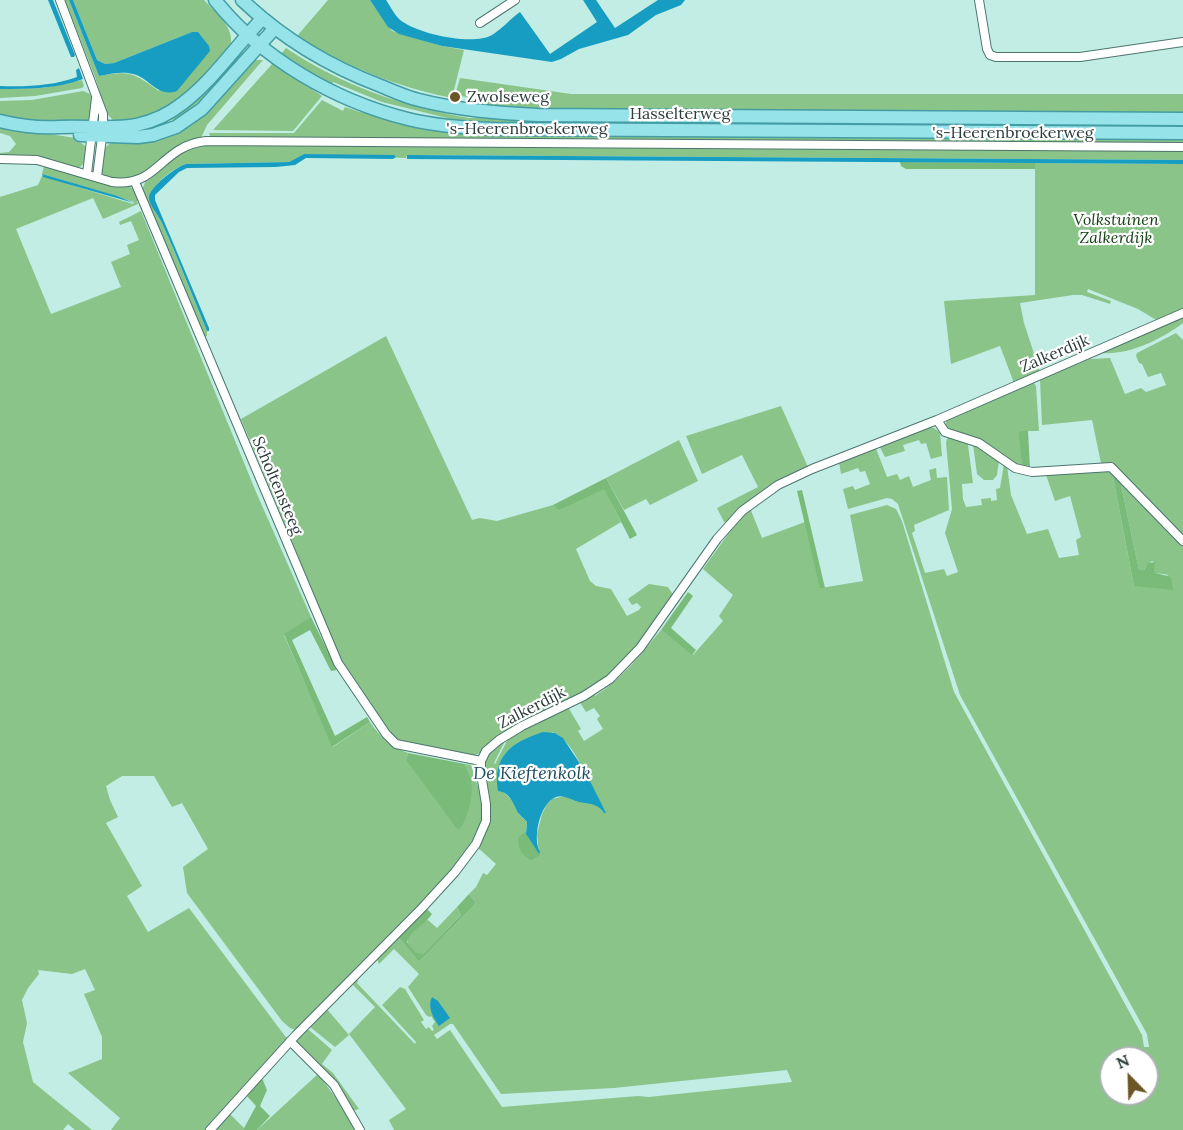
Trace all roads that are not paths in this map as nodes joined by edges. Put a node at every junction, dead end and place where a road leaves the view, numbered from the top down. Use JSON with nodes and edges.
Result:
{"nodes":[{"id":1,"x":60,"y":0,"type":"edge"},
{"id":2,"x":215,"y":0,"type":"edge"},
{"id":3,"x":242,"y":0,"type":"edge"},
{"id":4,"x":515,"y":0,"type":"edge"},
{"id":5,"x":979,"y":0,"type":"edge"},
{"id":6,"x":262,"y":19,"type":"junction"},
{"id":7,"x":480,"y":23,"type":"dead end"},
{"id":8,"x":274,"y":29,"type":"junction"},
{"id":9,"x":248,"y":33,"type":"junction"},
{"id":10,"x":1183,"y":42,"type":"edge"},
{"id":11,"x":261,"y":45,"type":"junction"},
{"id":12,"x":1183,"y":119,"type":"edge"},
{"id":13,"x":0,"y":121,"type":"edge"},
{"id":14,"x":98,"y":133,"type":"junction"},
{"id":15,"x":1183,"y":133,"type":"edge"},
{"id":16,"x":1183,"y":147,"type":"edge"},
{"id":17,"x":0,"y":159,"type":"edge"},
{"id":18,"x":87,"y":174,"type":"junction"},
{"id":19,"x":97,"y":177,"type":"junction"},
{"id":20,"x":135,"y":182,"type":"junction"},
{"id":21,"x":1183,"y":313,"type":"edge"},
{"id":22,"x":937,"y":420,"type":"junction"},
{"id":23,"x":1183,"y":541,"type":"edge"},
{"id":24,"x":481,"y":761,"type":"junction"},
{"id":25,"x":290,"y":1041,"type":"junction"},
{"id":26,"x":210,"y":1130,"type":"edge"},
{"id":27,"x":360,"y":1130,"type":"edge"}],
"edges":[{"from":1,"to":14,"type":"street"},
{"from":2,"to":9,"type":"main road","name":"Hasselterweg"},
{"from":3,"to":6,"type":"main road","name":"Hasselterweg"},
{"from":4,"to":7,"type":"street"},
{"from":5,"to":10,"type":"street"},
{"from":6,"to":8,"type":"main road","name":"Hasselterweg"},
{"from":6,"to":9,"type":"main road"},
{"from":8,"to":11,"type":"main road"},
{"from":8,"to":12,"type":"main road","name":"Hasselterweg"},
{"from":9,"to":11,"type":"main road","name":"Hasselterweg"},
{"from":9,"to":14,"type":"main road"},
{"from":11,"to":14,"type":"main road"},
{"from":11,"to":15,"type":"main road","name":"Hasselterweg"},
{"from":13,"to":14,"type":"main road"},
{"from":14,"to":18,"type":"street"},
{"from":14,"to":19,"type":"street"},
{"from":16,"to":20,"type":"street","name":"'s-Heerenbroekerweg"},
{"from":17,"to":18,"type":"street"},
{"from":18,"to":19,"type":"street"},
{"from":19,"to":20,"type":"street"},
{"from":20,"to":24,"type":"street","name":"Scholtensteeg"},
{"from":21,"to":22,"type":"street","name":"Zalkerdijk"},
{"from":22,"to":23,"type":"street"},
{"from":22,"to":24,"type":"street","name":"Zalkerdijk"},
{"from":24,"to":25,"type":"street"},
{"from":25,"to":26,"type":"street"},
{"from":25,"to":27,"type":"street"}]}
